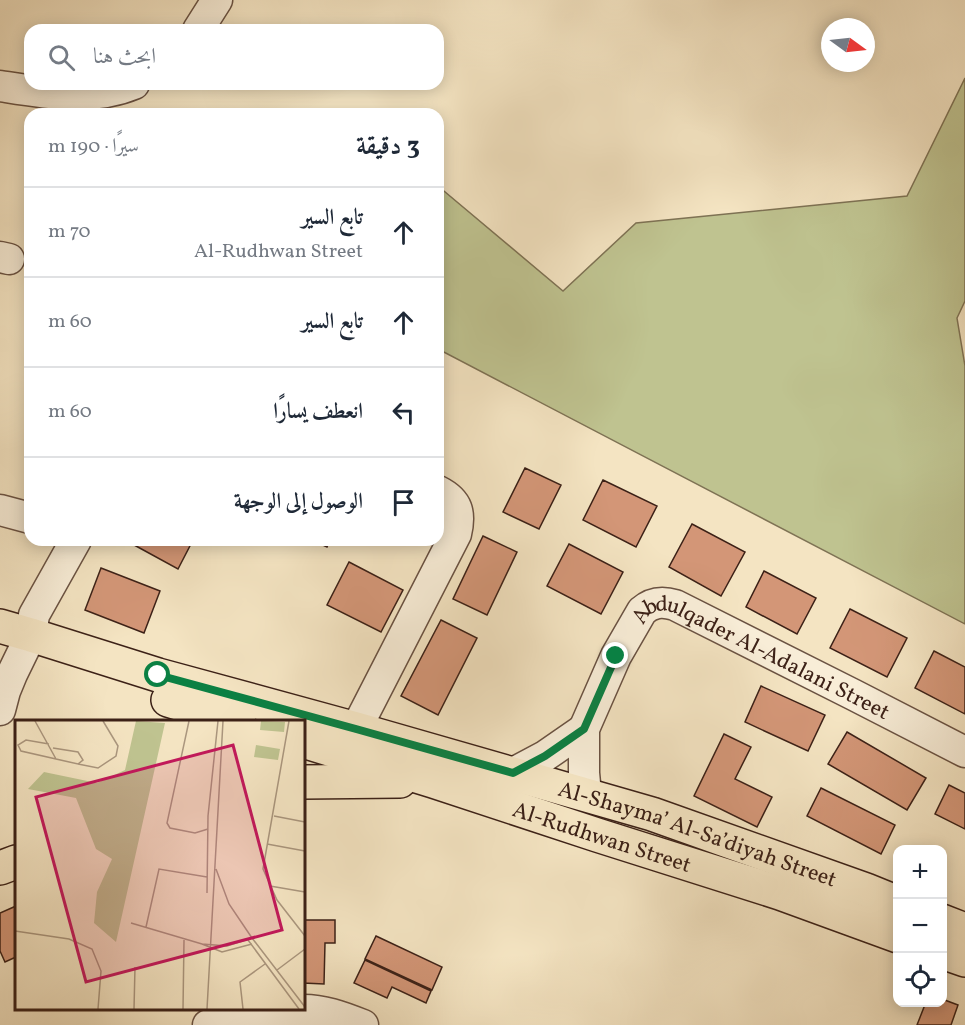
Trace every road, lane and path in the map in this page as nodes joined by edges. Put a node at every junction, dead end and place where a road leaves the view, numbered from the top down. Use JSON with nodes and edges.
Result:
{"nodes":[{"id":1,"x":216,"y":0,"type":"edge"},
{"id":2,"x":202,"y":24,"type":"edge"},
{"id":3,"x":0,"y":86,"type":"edge"},
{"id":4,"x":113,"y":90,"type":"edge"},
{"id":5,"x":444,"y":494,"type":"edge"},
{"id":6,"x":0,"y":510,"type":"edge"},
{"id":7,"x":24,"y":516,"type":"edge"},
{"id":8,"x":72,"y":546,"type":"edge"},
{"id":9,"x":14,"y":636,"type":"edge"},
{"id":10,"x":0,"y":710,"type":"edge"},
{"id":11,"x":234,"y":720,"type":"edge"},
{"id":12,"x":356,"y":729,"type":"junction"},
{"id":13,"x":584,"y":729,"type":"junction"},
{"id":14,"x":304,"y":741,"type":"edge"},
{"id":15,"x":965,"y":752,"type":"edge"},
{"id":16,"x":513,"y":773,"type":"junction"},
{"id":17,"x":434,"y":781,"type":"junction"},
{"id":18,"x":304,"y":782,"type":"edge"},
{"id":19,"x":586,"y":794,"type":"junction"},
{"id":20,"x":15,"y":862,"type":"edge"},
{"id":21,"x":0,"y":868,"type":"edge"},
{"id":22,"x":785,"y":878,"type":"junction"},
{"id":23,"x":866,"y":890,"type":"junction"},
{"id":24,"x":893,"y":901,"type":"edge"},
{"id":25,"x":856,"y":922,"type":"junction"},
{"id":26,"x":947,"y":923,"type":"edge"},
{"id":27,"x":965,"y":930,"type":"edge"},
{"id":28,"x":893,"y":935,"type":"edge"},
{"id":29,"x":945,"y":953,"type":"edge"},
{"id":30,"x":965,"y":960,"type":"edge"},
{"id":31,"x":221,"y":1023,"type":"edge"},
{"id":32,"x":363,"y":1025,"type":"edge"}],
"edges":[{"from":1,"to":2,"type":"street"},
{"from":3,"to":4,"type":"street"},
{"from":5,"to":12,"type":"street"},
{"from":6,"to":7,"type":"street"},
{"from":8,"to":9,"type":"street"},
{"from":9,"to":10,"type":"street"},
{"from":9,"to":11,"type":"main road"},
{"from":9,"to":12,"type":"main road"},
{"from":12,"to":16,"type":"main road","name":"Al-Shayma’ Al-Sa’diyah Street"},
{"from":13,"to":15,"type":"street","name":"Abdulqader Al-Adalani Street"},
{"from":13,"to":16,"type":"street"},
{"from":13,"to":19,"type":"street","name":"Abdulqader Al-Adalani Street"},
{"from":14,"to":17,"type":"main road","name":"Al-Rudhwan Street"},
{"from":16,"to":19,"type":"main road","name":"Al-Shayma’ Al-Sa’diyah Street"},
{"from":17,"to":18,"type":"main road"},
{"from":17,"to":22,"type":"main road","name":"Al-Rudhwan Street"},
{"from":19,"to":22,"type":"main road","name":"Al-Shayma’ Al-Sa’diyah Street"},
{"from":20,"to":21,"type":"main road"},
{"from":22,"to":23,"type":"main road","name":"Al-Shayma’ Al-Sa’diyah Street"},
{"from":22,"to":25,"type":"main road","name":"Al-Rudhwan Street"},
{"from":23,"to":24,"type":"main road","name":"Al-Shayma’ Al-Sa’diyah Street"},
{"from":23,"to":25,"type":"main road"},
{"from":25,"to":28,"type":"main road","name":"Al-Rudhwan Street"},
{"from":26,"to":27,"type":"main road"},
{"from":29,"to":30,"type":"main road"},
{"from":31,"to":32,"type":"street"}]}
